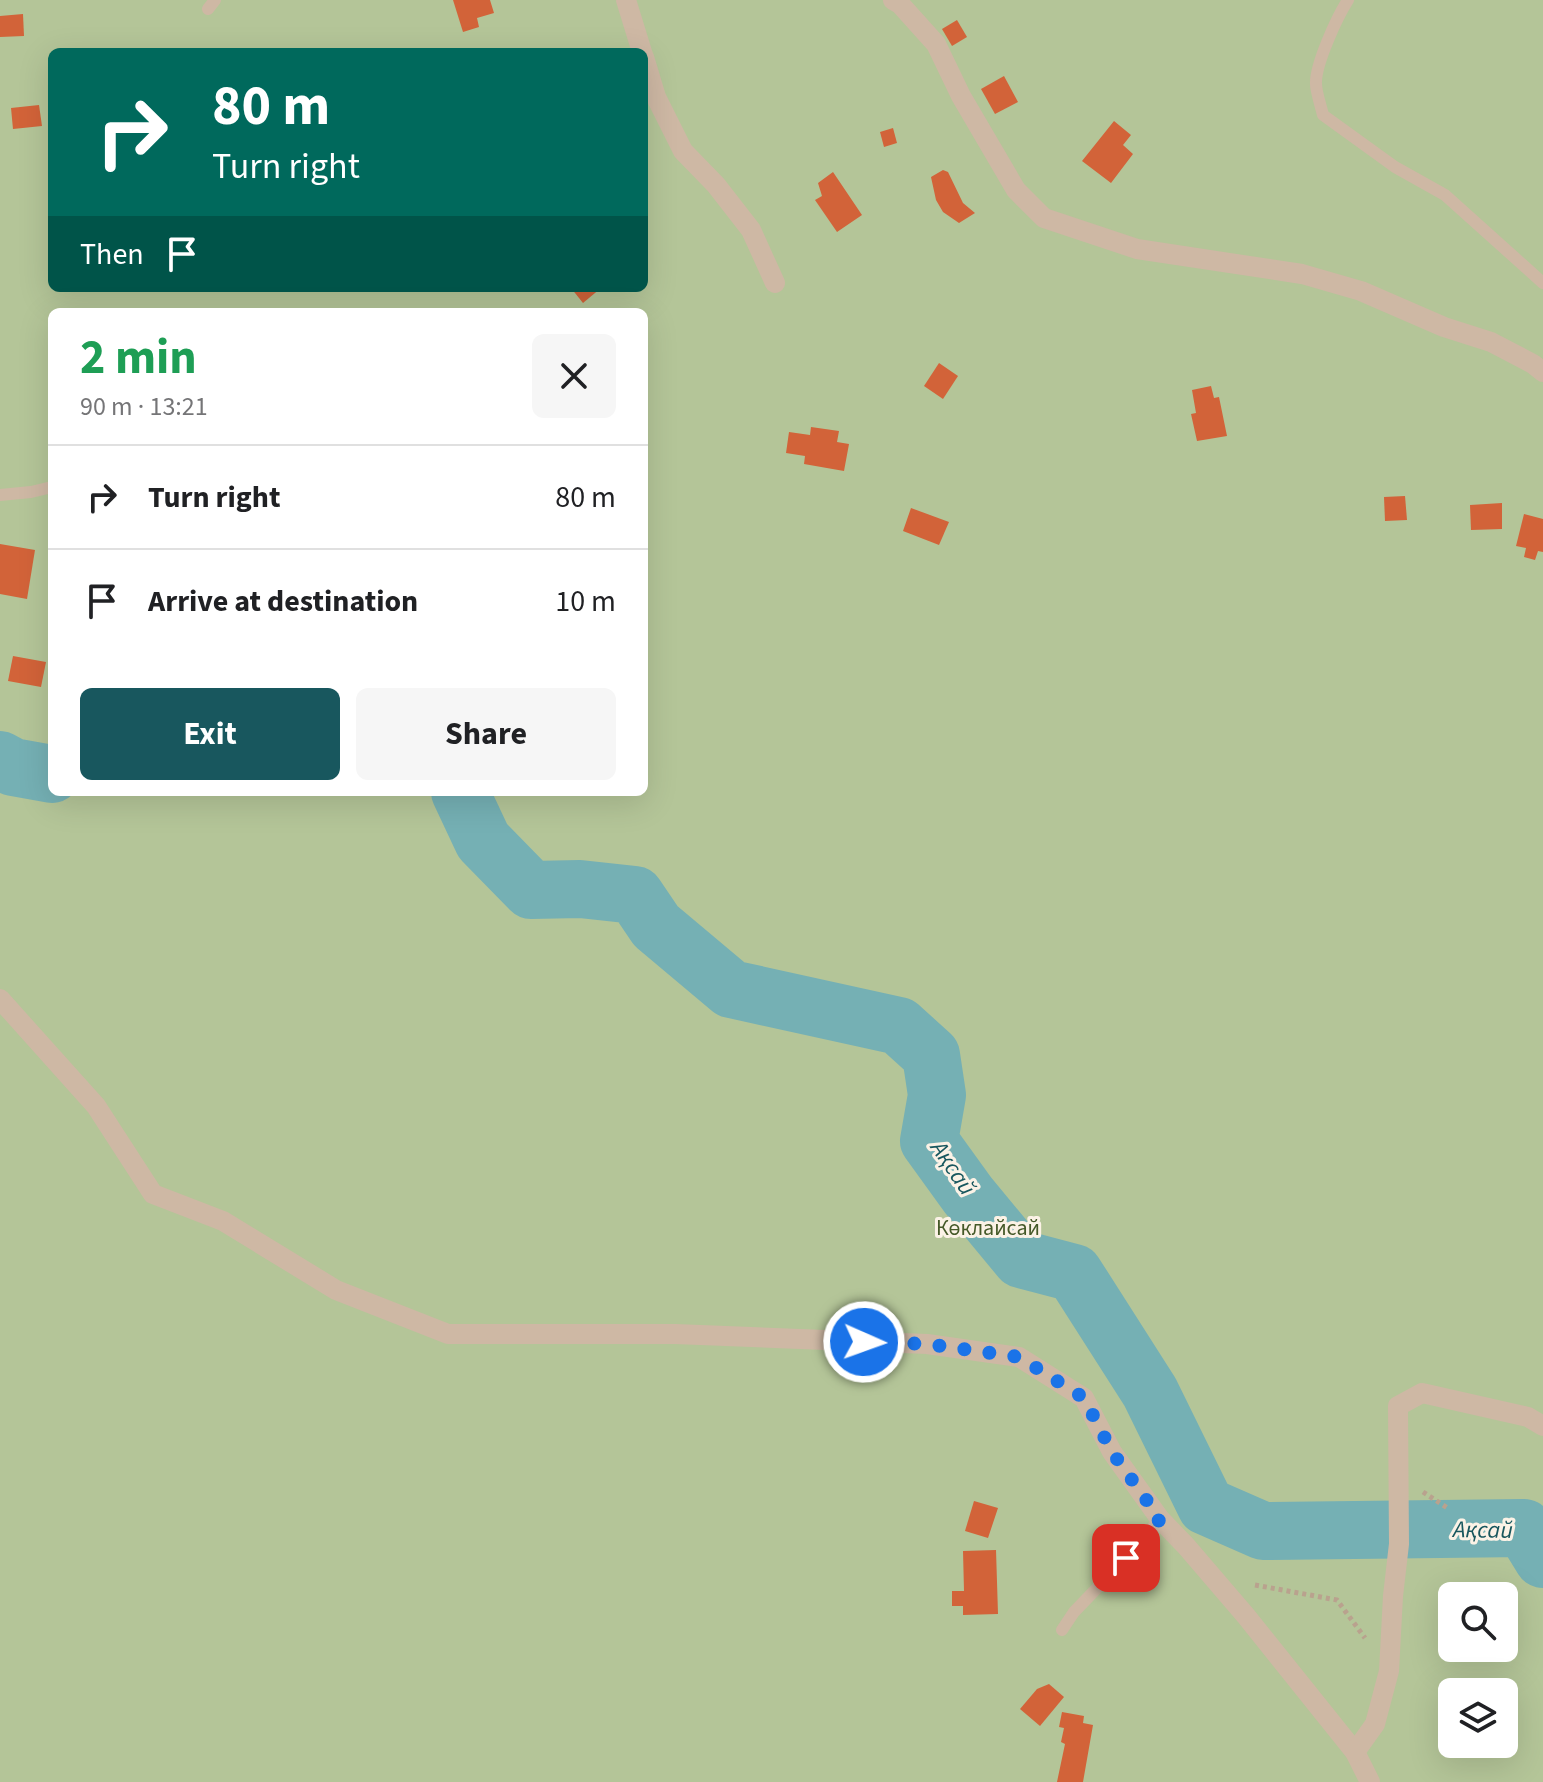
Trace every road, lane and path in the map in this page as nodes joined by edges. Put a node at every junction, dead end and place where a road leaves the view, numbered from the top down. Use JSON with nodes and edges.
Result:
{"nodes":[{"id":1,"x":626,"y":0,"type":"edge"},
{"id":2,"x":893,"y":0,"type":"edge"},
{"id":3,"x":1348,"y":0,"type":"edge"},
{"id":4,"x":641,"y":48,"type":"edge"},
{"id":5,"x":648,"y":71,"type":"edge"},
{"id":6,"x":775,"y":283,"type":"dead end"},
{"id":7,"x":1543,"y":283,"type":"edge"},
{"id":8,"x":1543,"y":372,"type":"edge"},
{"id":9,"x":48,"y":488,"type":"edge"},
{"id":10,"x":0,"y":495,"type":"edge"},
{"id":11,"x":0,"y":999,"type":"edge"},
{"id":12,"x":1543,"y":1426,"type":"edge"},
{"id":13,"x":1160,"y":1519,"type":"junction"},
{"id":14,"x":1212,"y":1577,"type":"junction"},
{"id":15,"x":1062,"y":1630,"type":"dead end"},
{"id":16,"x":1389,"y":1671,"type":"junction"},
{"id":17,"x":1355,"y":1752,"type":"junction"},
{"id":18,"x":1370,"y":1782,"type":"edge"}],
"edges":[{"from":1,"to":4,"type":"street"},
{"from":2,"to":8,"type":"street"},
{"from":3,"to":7,"type":"lane"},
{"from":5,"to":6,"type":"street"},
{"from":9,"to":10,"type":"lane"},
{"from":11,"to":13,"type":"street"},
{"from":12,"to":16,"type":"street"},
{"from":13,"to":14,"type":"street"},
{"from":13,"to":15,"type":"lane"},
{"from":14,"to":16,"type":"path"},
{"from":14,"to":17,"type":"street"},
{"from":16,"to":17,"type":"street"},
{"from":17,"to":18,"type":"street"}]}
